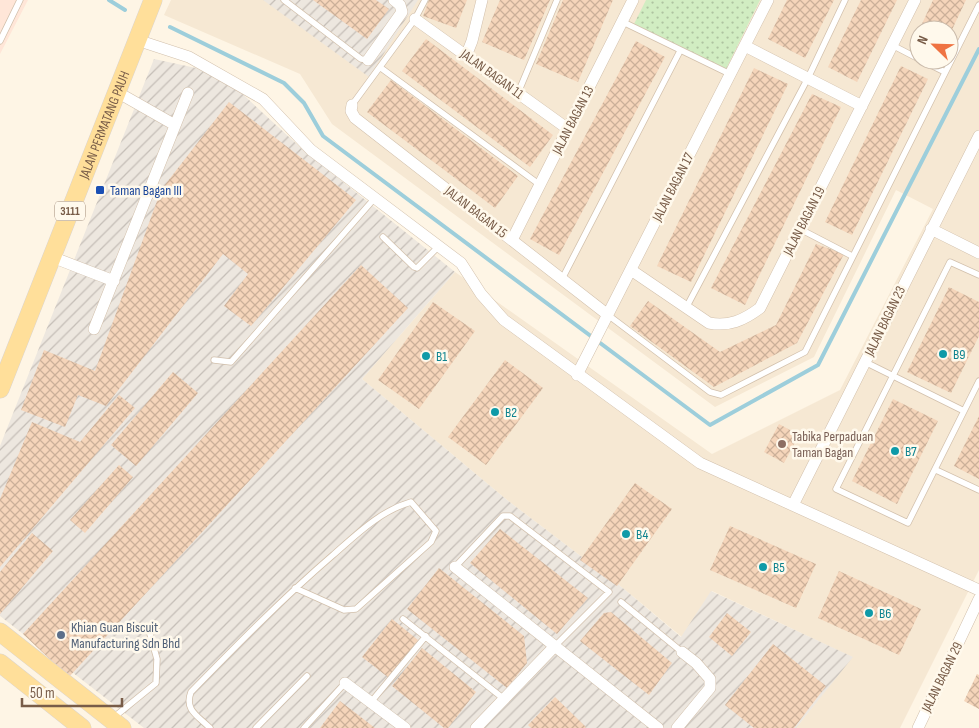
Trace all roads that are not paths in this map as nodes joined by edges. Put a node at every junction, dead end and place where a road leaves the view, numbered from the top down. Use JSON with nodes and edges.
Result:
{"nodes":[{"id":1,"x":20,"y":0,"type":"edge"},
{"id":2,"x":284,"y":0,"type":"edge"},
{"id":3,"x":394,"y":0,"type":"edge"},
{"id":4,"x":425,"y":0,"type":"edge"},
{"id":5,"x":482,"y":0,"type":"edge"},
{"id":6,"x":557,"y":0,"type":"edge"},
{"id":7,"x":633,"y":0,"type":"edge"},
{"id":8,"x":768,"y":0,"type":"edge"},
{"id":9,"x":845,"y":0,"type":"edge"},
{"id":10,"x":915,"y":0,"type":"edge"},
{"id":11,"x":150,"y":2,"type":"edge"},
{"id":12,"x":979,"y":6,"type":"edge"},
{"id":13,"x":415,"y":19,"type":"junction"},
{"id":14,"x":622,"y":22,"type":"junction"},
{"id":15,"x":139,"y":36,"type":"junction"},
{"id":16,"x":0,"y":41,"type":"edge"},
{"id":17,"x":892,"y":45,"type":"junction"},
{"id":18,"x":745,"y":46,"type":"junction"},
{"id":19,"x":680,"y":51,"type":"junction"},
{"id":20,"x":909,"y":54,"type":"edge"},
{"id":21,"x":466,"y":56,"type":"junction"},
{"id":22,"x":368,"y":60,"type":"joint"},
{"id":23,"x":381,"y":68,"type":"junction"},
{"id":24,"x":941,"y":70,"type":"edge"},
{"id":25,"x":945,"y":72,"type":"junction"},
{"id":26,"x":730,"y":74,"type":"junction"},
{"id":27,"x":808,"y":78,"type":"junction"},
{"id":28,"x":117,"y":92,"type":"junction"},
{"id":29,"x":188,"y":93,"type":"dead end"},
{"id":30,"x":518,"y":93,"type":"junction"},
{"id":31,"x":352,"y":105,"type":"joint"},
{"id":32,"x":862,"y":106,"type":"junction"},
{"id":33,"x":175,"y":125,"type":"junction"},
{"id":34,"x":568,"y":129,"type":"junction"},
{"id":35,"x":979,"y":136,"type":"edge"},
{"id":36,"x":540,"y":184,"type":"junction"},
{"id":37,"x":374,"y":199,"type":"junction"},
{"id":38,"x":800,"y":229,"type":"junction"},
{"id":39,"x":931,"y":229,"type":"junction"},
{"id":40,"x":383,"y":237,"type":"dead end"},
{"id":41,"x":512,"y":240,"type":"junction"},
{"id":42,"x":439,"y":246,"type":"junction"},
{"id":43,"x":979,"y":253,"type":"edge"},
{"id":44,"x":852,"y":256,"type":"junction"},
{"id":45,"x":52,"y":258,"type":"junction"},
{"id":46,"x":631,"y":270,"type":"junction"},
{"id":47,"x":979,"y":275,"type":"edge"},
{"id":48,"x":562,"y":279,"type":"junction"},
{"id":49,"x":114,"y":281,"type":"junction"},
{"id":50,"x":686,"y":308,"type":"junction"},
{"id":51,"x":608,"y":315,"type":"junction"},
{"id":52,"x":94,"y":329,"type":"dead end"},
{"id":53,"x":214,"y":360,"type":"dead end"},
{"id":54,"x":865,"y":362,"type":"junction"},
{"id":55,"x":577,"y":375,"type":"junction"},
{"id":56,"x":893,"y":376,"type":"junction"},
{"id":57,"x":979,"y":381,"type":"edge"},
{"id":58,"x":0,"y":390,"type":"edge"},
{"id":59,"x":964,"y":412,"type":"junction"},
{"id":60,"x":936,"y":470,"type":"junction"},
{"id":61,"x":979,"y":490,"type":"edge"},
{"id":62,"x":793,"y":505,"type":"junction"},
{"id":63,"x":455,"y":567,"type":"joint"},
{"id":64,"x":295,"y":588,"type":"junction"},
{"id":65,"x":979,"y":590,"type":"edge"},
{"id":66,"x":979,"y":599,"type":"edge"},
{"id":67,"x":620,"y":602,"type":"dead end"},
{"id":68,"x":403,"y":619,"type":"dead end"},
{"id":69,"x":148,"y":627,"type":"dead end"},
{"id":70,"x":0,"y":632,"type":"edge"},
{"id":71,"x":426,"y":636,"type":"junction"},
{"id":72,"x":555,"y":646,"type":"junction"},
{"id":73,"x":682,"y":652,"type":"joint"},
{"id":74,"x":0,"y":663,"type":"edge"},
{"id":75,"x":0,"y":676,"type":"edge"},
{"id":76,"x":307,"y":676,"type":"dead end"},
{"id":77,"x":19,"y":679,"type":"junction"},
{"id":78,"x":345,"y":683,"type":"joint"},
{"id":79,"x":504,"y":699,"type":"junction"},
{"id":80,"x":371,"y":702,"type":"junction"},
{"id":81,"x":117,"y":724,"type":"edge"},
{"id":82,"x":82,"y":728,"type":"edge"},
{"id":83,"x":210,"y":728,"type":"edge"},
{"id":84,"x":256,"y":728,"type":"edge"},
{"id":85,"x":304,"y":728,"type":"edge"},
{"id":86,"x":405,"y":728,"type":"edge"},
{"id":87,"x":476,"y":728,"type":"edge"},
{"id":88,"x":658,"y":728,"type":"edge"},
{"id":89,"x":677,"y":728,"type":"edge"},
{"id":90,"x":918,"y":728,"type":"edge"}],
"edges":[{"from":1,"to":16,"type":"lane"},
{"from":2,"to":22,"type":"lane"},
{"from":3,"to":22,"type":"street"},
{"from":4,"to":13,"type":"lane"},
{"from":5,"to":21,"type":"street"},
{"from":6,"to":30,"type":"lane"},
{"from":7,"to":14,"type":"street","name":"JALAN BAGAN 13"},
{"from":8,"to":18,"type":"street","name":"JALAN BAGAN 17"},
{"from":9,"to":27,"type":"lane"},
{"from":10,"to":17,"type":"street","name":"JALAN BAGAN 19"},
{"from":11,"to":15,"type":"main road","name":"JALAN PERMATANG PAUH","number":"3111"},
{"from":12,"to":25,"type":"lane"},
{"from":13,"to":21,"type":"street","name":"JALAN BAGAN 11"},
{"from":13,"to":23,"type":"lane"},
{"from":14,"to":19,"type":"lane"},
{"from":14,"to":34,"type":"street","name":"JALAN BAGAN 13"},
{"from":15,"to":28,"type":"main road","name":"JALAN PERMATANG PAUH","number":"3111"},
{"from":15,"to":37,"type":"street"},
{"from":17,"to":20,"type":"lane"},
{"from":17,"to":32,"type":"street","name":"JALAN BAGAN 19"},
{"from":18,"to":26,"type":"street","name":"JALAN BAGAN 17"},
{"from":18,"to":27,"type":"street"},
{"from":19,"to":26,"type":"lane"},
{"from":19,"to":48,"type":"lane"},
{"from":21,"to":30,"type":"street","name":"JALAN BAGAN 11"},
{"from":23,"to":31,"type":"lane"},
{"from":23,"to":36,"type":"lane"},
{"from":24,"to":25,"type":"lane"},
{"from":25,"to":44,"type":"lane"},
{"from":26,"to":46,"type":"street","name":"JALAN BAGAN 17"},
{"from":27,"to":32,"type":"street"},
{"from":27,"to":50,"type":"lane"},
{"from":28,"to":33,"type":"street"},
{"from":28,"to":45,"type":"main road","name":"JALAN PERMATANG PAUH","number":"3111"},
{"from":29,"to":33,"type":"street"},
{"from":30,"to":34,"type":"street","name":"JALAN BAGAN 11"},
{"from":31,"to":41,"type":"street","name":"JALAN BAGAN 15"},
{"from":32,"to":38,"type":"street","name":"JALAN BAGAN 19"},
{"from":33,"to":49,"type":"street"},
{"from":34,"to":36,"type":"street","name":"JALAN BAGAN 13"},
{"from":35,"to":39,"type":"street","name":"JALAN BAGAN 23"},
{"from":36,"to":41,"type":"street","name":"JALAN BAGAN 13"},
{"from":37,"to":42,"type":"street"},
{"from":37,"to":53,"type":"lane"},
{"from":38,"to":44,"type":"lane"},
{"from":38,"to":50,"type":"street","name":"JALAN BAGAN 19"},
{"from":39,"to":43,"type":"street"},
{"from":39,"to":54,"type":"street","name":"JALAN BAGAN 23"},
{"from":40,"to":42,"type":"lane"},
{"from":41,"to":48,"type":"street","name":"JALAN BAGAN 15"},
{"from":42,"to":55,"type":"street"},
{"from":44,"to":51,"type":"lane"},
{"from":45,"to":49,"type":"street"},
{"from":45,"to":58,"type":"main road","name":"JALAN PERMATANG PAUH","number":"3111"},
{"from":46,"to":50,"type":"street","name":"JALAN BAGAN 19"},
{"from":46,"to":51,"type":"street","name":"JALAN BAGAN 17"},
{"from":47,"to":56,"type":"lane"},
{"from":48,"to":51,"type":"street","name":"JALAN BAGAN 15"},
{"from":49,"to":52,"type":"street"},
{"from":51,"to":55,"type":"street","name":"JALAN BAGAN 17"},
{"from":54,"to":56,"type":"lane"},
{"from":54,"to":62,"type":"street","name":"JALAN BAGAN 23"},
{"from":55,"to":62,"type":"street"},
{"from":56,"to":59,"type":"lane"},
{"from":56,"to":60,"type":"lane"},
{"from":57,"to":59,"type":"lane"},
{"from":59,"to":60,"type":"lane"},
{"from":60,"to":61,"type":"lane"},
{"from":62,"to":65,"type":"street"},
{"from":63,"to":72,"type":"street"},
{"from":63,"to":72,"type":"lane"},
{"from":64,"to":64,"type":"lane"},
{"from":64,"to":83,"type":"lane"},
{"from":66,"to":90,"type":"street","name":"JALAN BAGAN 29"},
{"from":67,"to":73,"type":"lane"},
{"from":68,"to":71,"type":"lane"},
{"from":69,"to":81,"type":"lane"},
{"from":70,"to":81,"type":"main road"},
{"from":71,"to":79,"type":"lane"},
{"from":71,"to":80,"type":"lane"},
{"from":72,"to":79,"type":"street"},
{"from":72,"to":88,"type":"street"},
{"from":73,"to":89,"type":"street"},
{"from":74,"to":77,"type":"main road"},
{"from":75,"to":77,"type":"main road"},
{"from":76,"to":84,"type":"lane"},
{"from":77,"to":82,"type":"main road"},
{"from":78,"to":80,"type":"street"},
{"from":78,"to":85,"type":"lane"},
{"from":79,"to":87,"type":"street"},
{"from":80,"to":86,"type":"street"}]}
